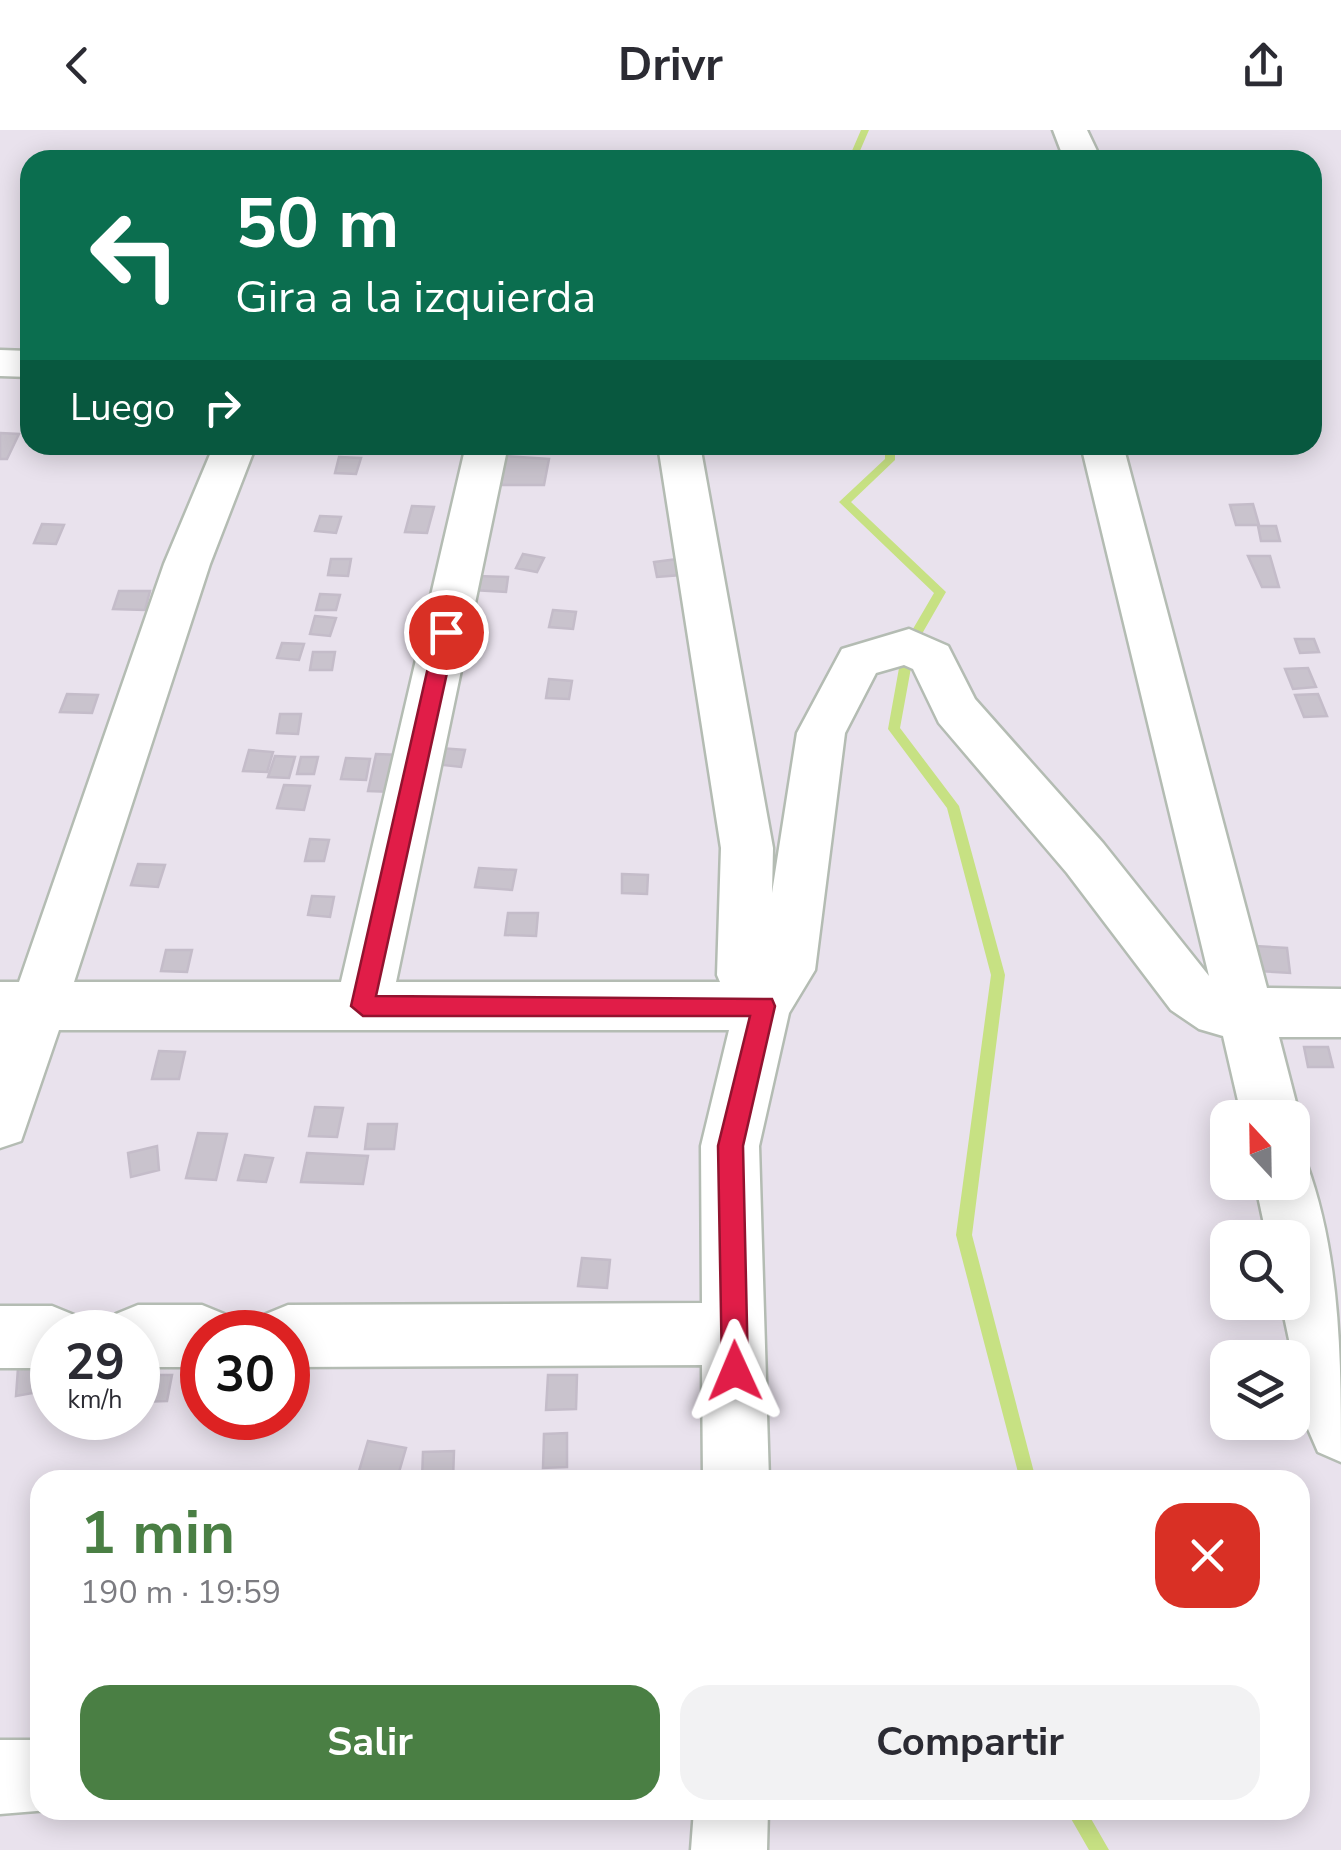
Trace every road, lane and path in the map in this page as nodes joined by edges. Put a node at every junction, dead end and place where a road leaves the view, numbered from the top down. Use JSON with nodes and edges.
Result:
{"nodes":[{"id":1,"x":231,"y":455,"type":"edge"},
{"id":2,"x":486,"y":455,"type":"edge"},
{"id":3,"x":682,"y":455,"type":"edge"},
{"id":4,"x":1105,"y":455,"type":"edge"},
{"id":5,"x":19,"y":1006,"type":"edge"},
{"id":6,"x":363,"y":1006,"type":"junction"},
{"id":7,"x":764,"y":1006,"type":"junction"},
{"id":8,"x":1247,"y":1012,"type":"junction"},
{"id":9,"x":1341,"y":1013,"type":"edge"},
{"id":10,"x":1266,"y":1100,"type":"edge"},
{"id":11,"x":0,"y":1122,"type":"edge"},
{"id":12,"x":1289,"y":1200,"type":"edge"},
{"id":13,"x":734,"y":1334,"type":"junction"},
{"id":14,"x":30,"y":1336,"type":"edge"},
{"id":15,"x":310,"y":1336,"type":"edge"},
{"id":16,"x":0,"y":1337,"type":"edge"},
{"id":17,"x":1341,"y":1429,"type":"edge"},
{"id":18,"x":736,"y":1470,"type":"edge"},
{"id":19,"x":0,"y":1777,"type":"edge"},
{"id":20,"x":30,"y":1777,"type":"edge"},
{"id":21,"x":731,"y":1820,"type":"edge"},
{"id":22,"x":729,"y":1850,"type":"edge"}],
"edges":[{"from":1,"to":5,"type":"street"},
{"from":2,"to":6,"type":"street"},
{"from":3,"to":7,"type":"street"},
{"from":4,"to":8,"type":"street"},
{"from":5,"to":6,"type":"street"},
{"from":5,"to":11,"type":"street"},
{"from":6,"to":7,"type":"street"},
{"from":7,"to":8,"type":"street"},
{"from":7,"to":13,"type":"street"},
{"from":8,"to":9,"type":"street"},
{"from":8,"to":10,"type":"street"},
{"from":12,"to":17,"type":"street"},
{"from":13,"to":15,"type":"street"},
{"from":13,"to":18,"type":"street"},
{"from":14,"to":16,"type":"street"},
{"from":19,"to":20,"type":"street"},
{"from":21,"to":22,"type":"street"}]}
